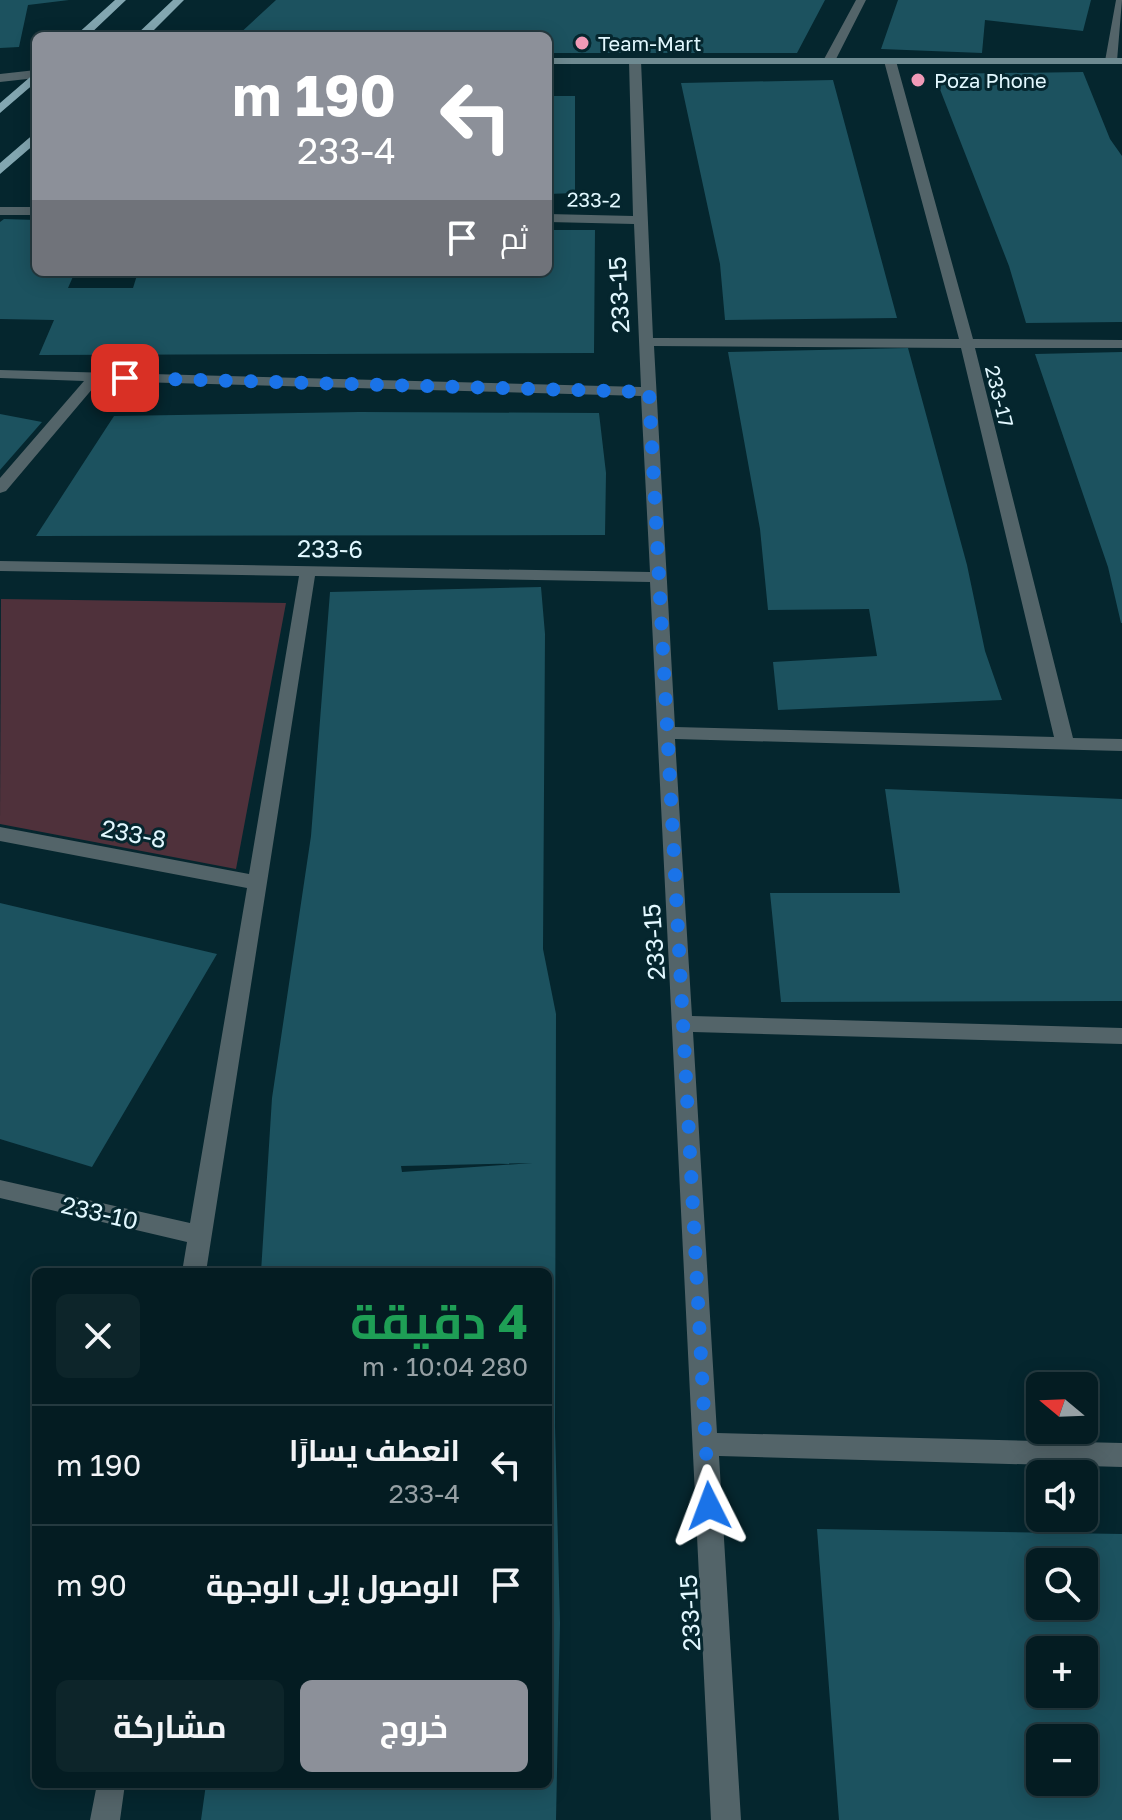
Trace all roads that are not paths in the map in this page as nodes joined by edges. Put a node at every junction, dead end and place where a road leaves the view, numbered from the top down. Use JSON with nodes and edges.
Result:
{"nodes":[{"id":1,"x":121,"y":0,"type":"edge"},
{"id":2,"x":179,"y":0,"type":"edge"},
{"id":3,"x":861,"y":0,"type":"edge"},
{"id":4,"x":1121,"y":0,"type":"edge"},
{"id":5,"x":85,"y":32,"type":"edge"},
{"id":6,"x":145,"y":32,"type":"edge"},
{"id":7,"x":552,"y":61,"type":"edge"},
{"id":8,"x":635,"y":61,"type":"junction"},
{"id":9,"x":829,"y":61,"type":"junction"},
{"id":10,"x":890,"y":61,"type":"junction"},
{"id":11,"x":1117,"y":61,"type":"edge"},
{"id":12,"x":32,"y":75,"type":"edge"},
{"id":13,"x":0,"y":78,"type":"edge"},
{"id":14,"x":32,"y":79,"type":"edge"},
{"id":15,"x":0,"y":109,"type":"edge"},
{"id":16,"x":32,"y":140,"type":"edge"},
{"id":17,"x":0,"y":170,"type":"edge"},
{"id":18,"x":0,"y":211,"type":"edge"},
{"id":19,"x":32,"y":211,"type":"edge"},
{"id":20,"x":552,"y":218,"type":"edge"},
{"id":21,"x":640,"y":220,"type":"junction"},
{"id":22,"x":647,"y":342,"type":"junction"},
{"id":23,"x":967,"y":343,"type":"junction"},
{"id":24,"x":1122,"y":344,"type":"edge"},
{"id":25,"x":0,"y":374,"type":"edge"},
{"id":26,"x":95,"y":377,"type":"junction"},
{"id":27,"x":649,"y":392,"type":"junction"},
{"id":28,"x":0,"y":488,"type":"edge"},
{"id":29,"x":0,"y":566,"type":"edge"},
{"id":30,"x":308,"y":571,"type":"junction"},
{"id":31,"x":659,"y":577,"type":"junction"},
{"id":32,"x":666,"y":733,"type":"junction"},
{"id":33,"x":1065,"y":743,"type":"junction"},
{"id":34,"x":1122,"y":745,"type":"edge"},
{"id":35,"x":0,"y":834,"type":"edge"},
{"id":36,"x":258,"y":883,"type":"junction"},
{"id":37,"x":684,"y":1024,"type":"junction"},
{"id":38,"x":1122,"y":1036,"type":"edge"},
{"id":39,"x":0,"y":1189,"type":"edge"},
{"id":40,"x":200,"y":1235,"type":"junction"},
{"id":41,"x":195,"y":1268,"type":"edge"},
{"id":42,"x":706,"y":1444,"type":"junction"},
{"id":43,"x":1122,"y":1455,"type":"edge"},
{"id":44,"x":110,"y":1788,"type":"edge"},
{"id":45,"x":105,"y":1820,"type":"edge"},
{"id":46,"x":726,"y":1820,"type":"edge"}],
"edges":[{"from":1,"to":5,"type":"main road"},
{"from":2,"to":6,"type":"main road"},
{"from":3,"to":9,"type":"street"},
{"from":4,"to":11,"type":"street"},
{"from":7,"to":8,"type":"main road"},
{"from":8,"to":9,"type":"main road"},
{"from":8,"to":21,"type":"street","name":"233-15"},
{"from":9,"to":10,"type":"main road"},
{"from":10,"to":11,"type":"main road"},
{"from":10,"to":23,"type":"street","name":"233-17"},
{"from":12,"to":13,"type":"street"},
{"from":14,"to":15,"type":"main road"},
{"from":16,"to":17,"type":"main road"},
{"from":18,"to":19,"type":"street"},
{"from":20,"to":21,"type":"street","name":"233-2"},
{"from":21,"to":22,"type":"street","name":"233-15"},
{"from":22,"to":23,"type":"street"},
{"from":22,"to":27,"type":"street","name":"233-15"},
{"from":23,"to":24,"type":"street"},
{"from":23,"to":33,"type":"street","name":"233-17"},
{"from":25,"to":26,"type":"street"},
{"from":26,"to":27,"type":"street"},
{"from":26,"to":28,"type":"street"},
{"from":27,"to":31,"type":"street","name":"233-15"},
{"from":29,"to":30,"type":"street","name":"233-6"},
{"from":30,"to":31,"type":"street","name":"233-6"},
{"from":30,"to":36,"type":"street"},
{"from":31,"to":32,"type":"street","name":"233-15"},
{"from":32,"to":33,"type":"street"},
{"from":32,"to":37,"type":"street","name":"233-15"},
{"from":33,"to":34,"type":"street"},
{"from":35,"to":36,"type":"street","name":"233-8"},
{"from":36,"to":40,"type":"street"},
{"from":37,"to":38,"type":"street"},
{"from":37,"to":42,"type":"street","name":"233-15"},
{"from":39,"to":40,"type":"street","name":"233-10"},
{"from":40,"to":41,"type":"street"},
{"from":42,"to":43,"type":"street"},
{"from":42,"to":46,"type":"street","name":"233-15"},
{"from":44,"to":45,"type":"street"}]}
